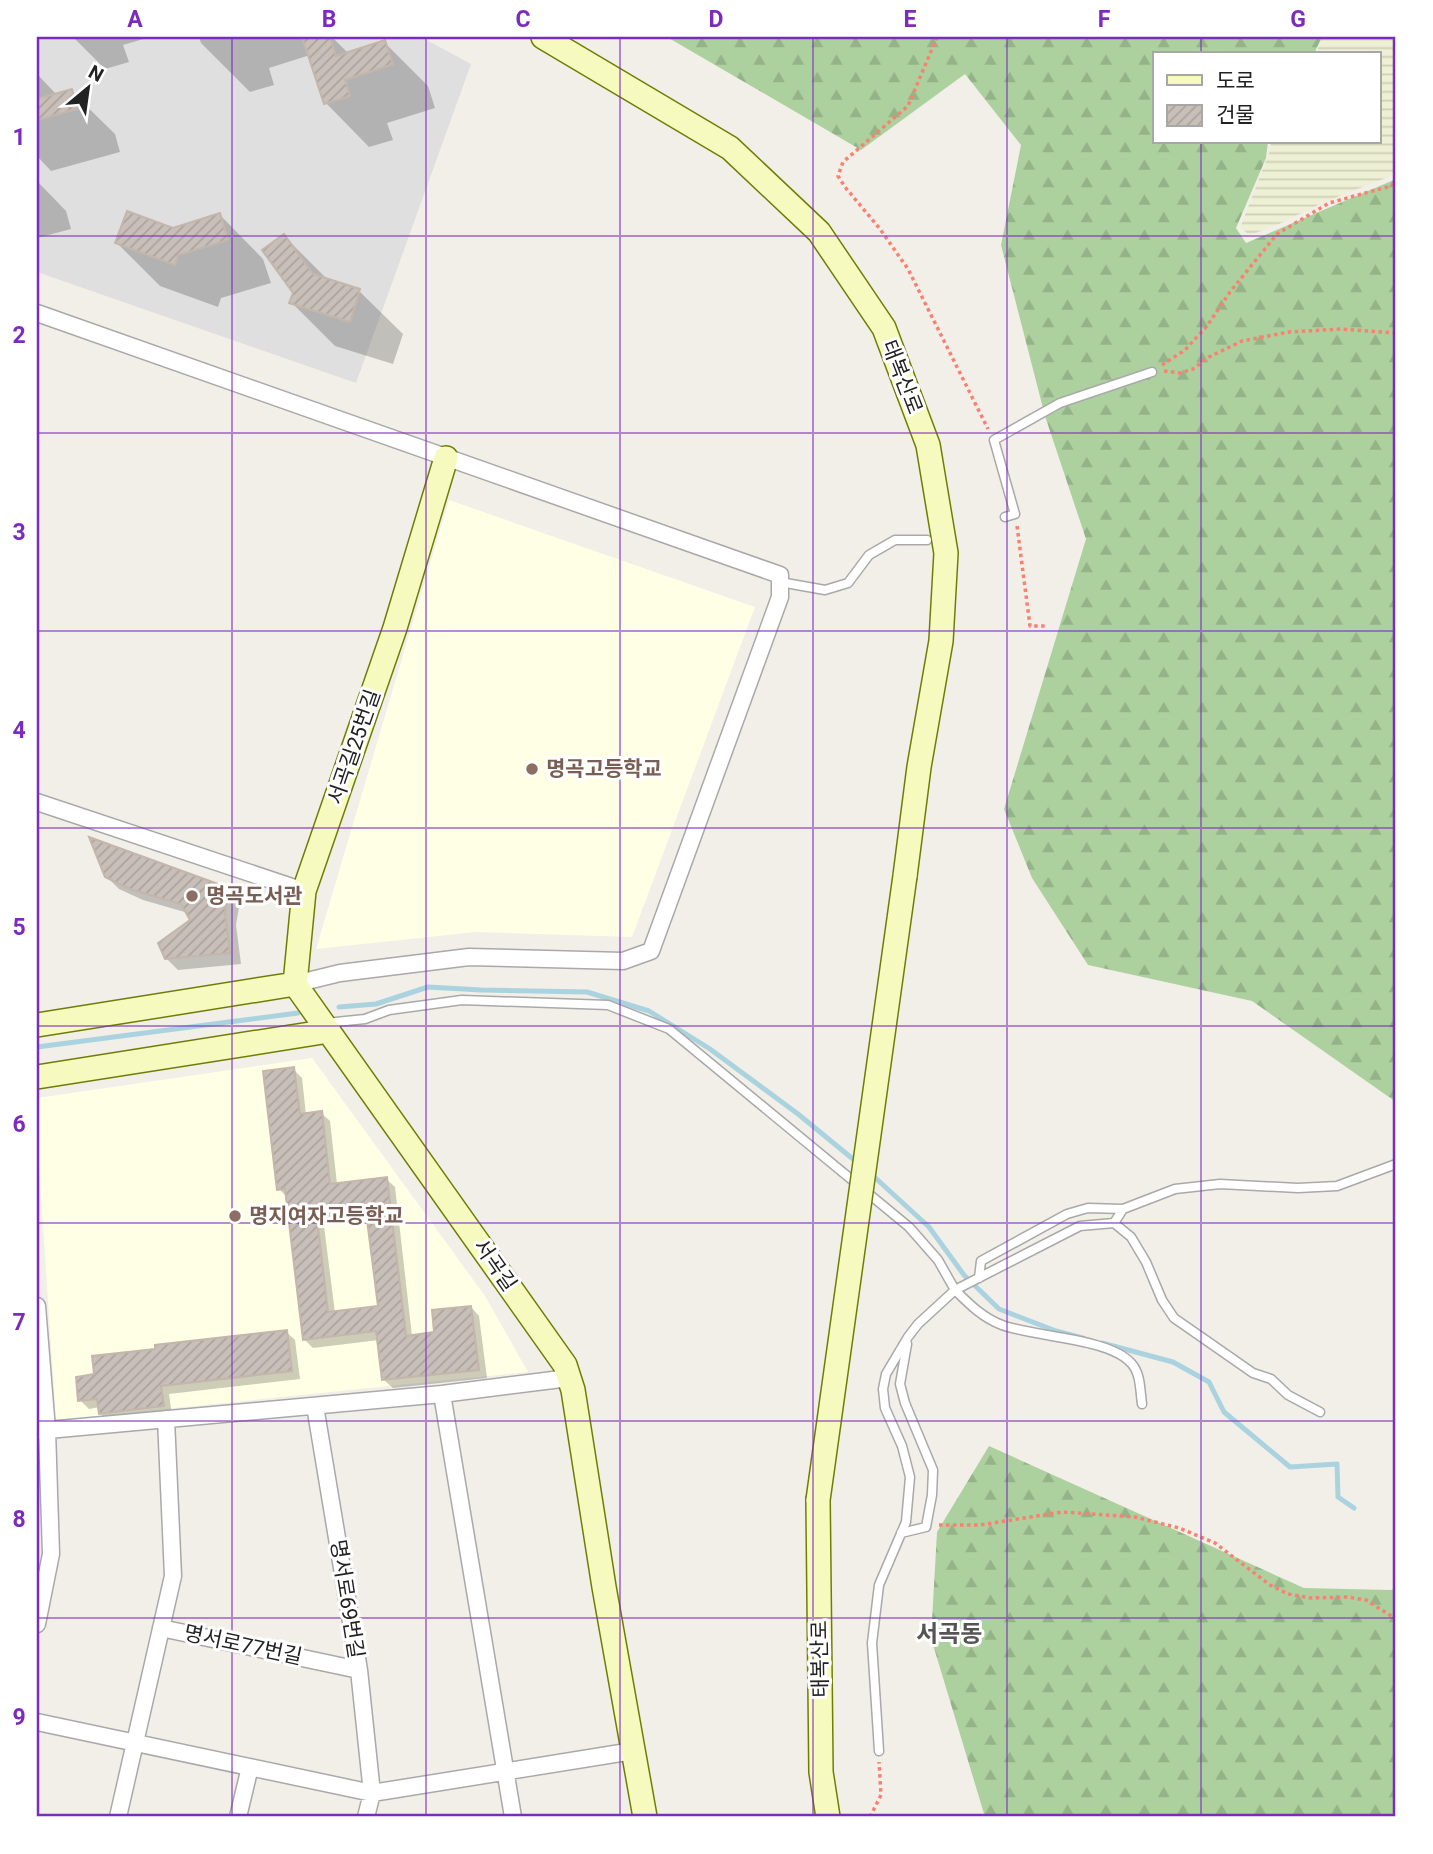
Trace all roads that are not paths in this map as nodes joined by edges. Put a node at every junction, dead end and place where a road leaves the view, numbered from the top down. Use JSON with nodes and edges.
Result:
{"nodes":[{"id":1,"x":543,"y":37,"type":"edge"},
{"id":2,"x":37,"y":313,"type":"edge"},
{"id":3,"x":1152,"y":372,"type":"road end"},
{"id":4,"x":446,"y":458,"type":"junction"},
{"id":5,"x":1005,"y":517,"type":"dead end"},
{"id":6,"x":927,"y":540,"type":"dead end"},
{"id":7,"x":780,"y":582,"type":"junction"},
{"id":8,"x":37,"y":802,"type":"edge"},
{"id":9,"x":304,"y":891,"type":"junction"},
{"id":10,"x":295,"y":984,"type":"junction"},
{"id":11,"x":37,"y":1025,"type":"edge"},
{"id":12,"x":326,"y":1027,"type":"junction"},
{"id":13,"x":37,"y":1077,"type":"edge"},
{"id":14,"x":1396,"y":1164,"type":"edge"},
{"id":15,"x":1123,"y":1209,"type":"junction"},
{"id":16,"x":1114,"y":1223,"type":"junction"},
{"id":17,"x":979,"y":1278,"type":"junction"},
{"id":18,"x":955,"y":1290,"type":"junction"},
{"id":19,"x":37,"y":1306,"type":"edge"},
{"id":20,"x":908,"y":1337,"type":"junction"},
{"id":21,"x":569,"y":1378,"type":"junction"},
{"id":22,"x":442,"y":1394,"type":"junction"},
{"id":23,"x":1142,"y":1404,"type":"dead end"},
{"id":24,"x":315,"y":1406,"type":"junction"},
{"id":25,"x":1320,"y":1412,"type":"dead end"},
{"id":26,"x":166,"y":1419,"type":"junction"},
{"id":27,"x":42,"y":1430,"type":"edge"},
{"id":28,"x":901,"y":1533,"type":"junction"},
{"id":29,"x":37,"y":1624,"type":"edge"},
{"id":30,"x":161,"y":1628,"type":"junction"},
{"id":31,"x":359,"y":1670,"type":"junction"},
{"id":32,"x":37,"y":1722,"type":"edge"},
{"id":33,"x":133,"y":1743,"type":"junction"},
{"id":34,"x":633,"y":1751,"type":"junction"},
{"id":35,"x":879,"y":1751,"type":"road end"},
{"id":36,"x":250,"y":1767,"type":"junction"},
{"id":37,"x":505,"y":1770,"type":"junction"},
{"id":38,"x":372,"y":1793,"type":"junction"},
{"id":39,"x":118,"y":1817,"type":"edge"},
{"id":40,"x":238,"y":1817,"type":"edge"},
{"id":41,"x":366,"y":1817,"type":"edge"},
{"id":42,"x":513,"y":1817,"type":"edge"},
{"id":43,"x":645,"y":1817,"type":"edge"},
{"id":44,"x":828,"y":1817,"type":"edge"}],
"edges":[{"from":1,"to":44,"type":"street","name":"태복산로","bridge":true},
{"from":2,"to":4,"type":"street"},
{"from":3,"to":5,"type":"lane"},
{"from":4,"to":7,"type":"street"},
{"from":4,"to":9,"type":"street","name":"서곡길25번길"},
{"from":6,"to":7,"type":"lane"},
{"from":7,"to":10,"type":"street"},
{"from":8,"to":9,"type":"street"},
{"from":9,"to":10,"type":"street","name":"서곡길25번길"},
{"from":10,"to":11,"type":"street"},
{"from":10,"to":12,"type":"street"},
{"from":12,"to":13,"type":"street"},
{"from":12,"to":18,"type":"lane"},
{"from":12,"to":21,"type":"street","name":"서곡길"},
{"from":14,"to":15,"type":"lane"},
{"from":15,"to":16,"type":"lane"},
{"from":15,"to":17,"type":"lane"},
{"from":16,"to":17,"type":"lane"},
{"from":16,"to":25,"type":"lane"},
{"from":17,"to":18,"type":"lane"},
{"from":18,"to":20,"type":"lane"},
{"from":18,"to":23,"type":"lane"},
{"from":19,"to":27,"type":"street"},
{"from":20,"to":28,"type":"lane"},
{"from":20,"to":28,"type":"lane"},
{"from":21,"to":22,"type":"street"},
{"from":21,"to":34,"type":"street","name":"서곡길"},
{"from":22,"to":24,"type":"street"},
{"from":22,"to":37,"type":"street"},
{"from":24,"to":26,"type":"street"},
{"from":24,"to":31,"type":"street","name":"명서로69번길"},
{"from":26,"to":27,"type":"street"},
{"from":26,"to":30,"type":"street"},
{"from":27,"to":29,"type":"street"},
{"from":28,"to":35,"type":"lane"},
{"from":30,"to":31,"type":"street","name":"명서로77번길"},
{"from":30,"to":33,"type":"street","name":"명서로77번길"},
{"from":31,"to":38,"type":"street","name":"명서로69번길"},
{"from":32,"to":33,"type":"street"},
{"from":33,"to":36,"type":"street"},
{"from":33,"to":39,"type":"street","name":"명서로77번길"},
{"from":34,"to":37,"type":"street"},
{"from":34,"to":43,"type":"street","name":"서곡길"},
{"from":36,"to":38,"type":"street"},
{"from":36,"to":40,"type":"street"},
{"from":37,"to":38,"type":"street"},
{"from":37,"to":42,"type":"street"},
{"from":38,"to":41,"type":"street"}]}
